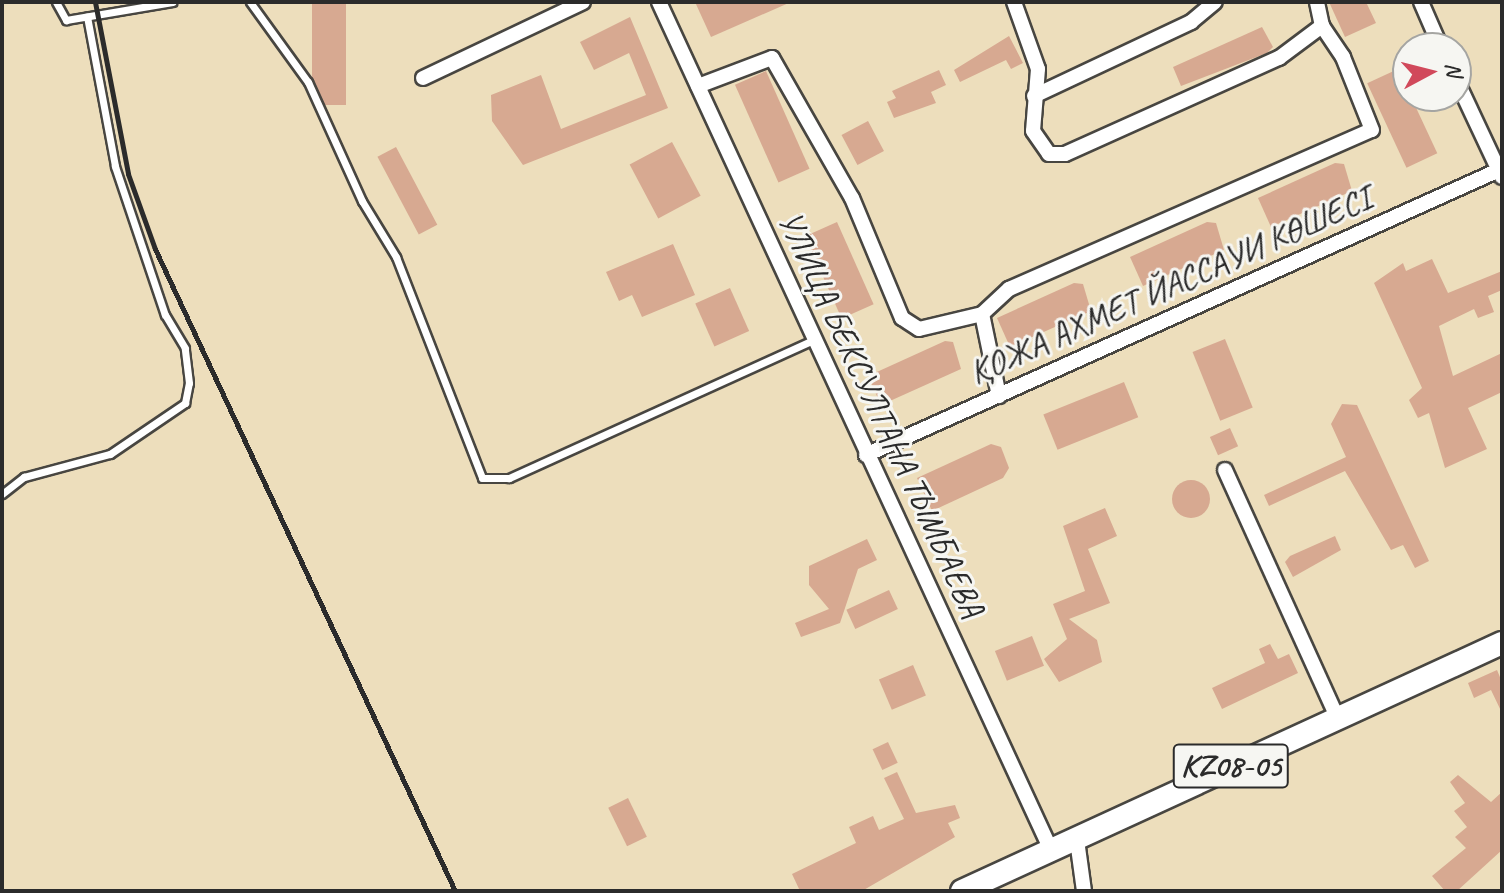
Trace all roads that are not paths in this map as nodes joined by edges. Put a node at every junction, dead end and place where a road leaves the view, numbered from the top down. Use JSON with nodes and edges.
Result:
{"nodes":[{"id":1,"x":56,"y":2,"type":"edge"},
{"id":2,"x":172,"y":2,"type":"edge"},
{"id":3,"x":250,"y":2,"type":"edge"},
{"id":4,"x":583,"y":2,"type":"edge"},
{"id":5,"x":659,"y":2,"type":"edge"},
{"id":6,"x":1014,"y":2,"type":"edge"},
{"id":7,"x":1215,"y":2,"type":"edge"},
{"id":8,"x":1317,"y":2,"type":"edge"},
{"id":9,"x":1421,"y":2,"type":"edge"},
{"id":10,"x":87,"y":17,"type":"junction"},
{"id":11,"x":1322,"y":26,"type":"junction"},
{"id":12,"x":1434,"y":32,"type":"edge"},
{"id":13,"x":423,"y":78,"type":"dead end"},
{"id":14,"x":698,"y":86,"type":"junction"},
{"id":15,"x":1034,"y":96,"type":"junction"},
{"id":16,"x":1472,"y":111,"type":"edge"},
{"id":17,"x":1499,"y":166,"type":"edge"},
{"id":18,"x":982,"y":314,"type":"junction"},
{"id":19,"x":815,"y":339,"type":"junction"},
{"id":20,"x":999,"y":396,"type":"junction"},
{"id":21,"x":866,"y":455,"type":"junction"},
{"id":22,"x":1225,"y":470,"type":"dead end"},
{"id":23,"x":2,"y":494,"type":"edge"},
{"id":24,"x":1502,"y":643,"type":"edge"},
{"id":25,"x":1337,"y":717,"type":"junction"},
{"id":26,"x":1077,"y":840,"type":"junction"},
{"id":27,"x":1052,"y":852,"type":"junction"},
{"id":28,"x":962,"y":891,"type":"edge"},
{"id":29,"x":1084,"y":891,"type":"edge"}],
"edges":[{"from":1,"to":10,"type":"lane"},
{"from":2,"to":10,"type":"lane"},
{"from":3,"to":19,"type":"lane"},
{"from":4,"to":13,"type":"street"},
{"from":5,"to":14,"type":"street","name":"УЛИЦА БЕКСУЛТАНА ТЫМБАЕВА"},
{"from":6,"to":15,"type":"street"},
{"from":7,"to":15,"type":"street"},
{"from":8,"to":11,"type":"street"},
{"from":9,"to":12,"type":"street"},
{"from":10,"to":23,"type":"lane"},
{"from":11,"to":15,"type":"street"},
{"from":11,"to":18,"type":"street"},
{"from":14,"to":18,"type":"street"},
{"from":14,"to":19,"type":"street","name":"УЛИЦА БЕКСУЛТАНА ТЫМБАЕВА"},
{"from":16,"to":17,"type":"street"},
{"from":17,"to":20,"type":"street","name":"ҚОЖА АХМЕТ ЙАССАУИ КӨШЕСІ"},
{"from":18,"to":20,"type":"street"},
{"from":19,"to":21,"type":"street","name":"УЛИЦА БЕКСУЛТАНА ТЫМБАЕВА"},
{"from":20,"to":21,"type":"street","name":"ҚОЖА АХМЕТ ЙАССАУИ КӨШЕСІ"},
{"from":21,"to":27,"type":"street","name":"УЛИЦА БЕКСУЛТАНА ТЫМБАЕВА"},
{"from":22,"to":25,"type":"street"},
{"from":24,"to":25,"type":"main road","number":"KZ08-05"},
{"from":25,"to":26,"type":"main road","number":"KZ08-05"},
{"from":26,"to":27,"type":"main road","number":"KZ08-05"},
{"from":26,"to":29,"type":"street"},
{"from":27,"to":28,"type":"main road","number":"KZ08-05"}]}
